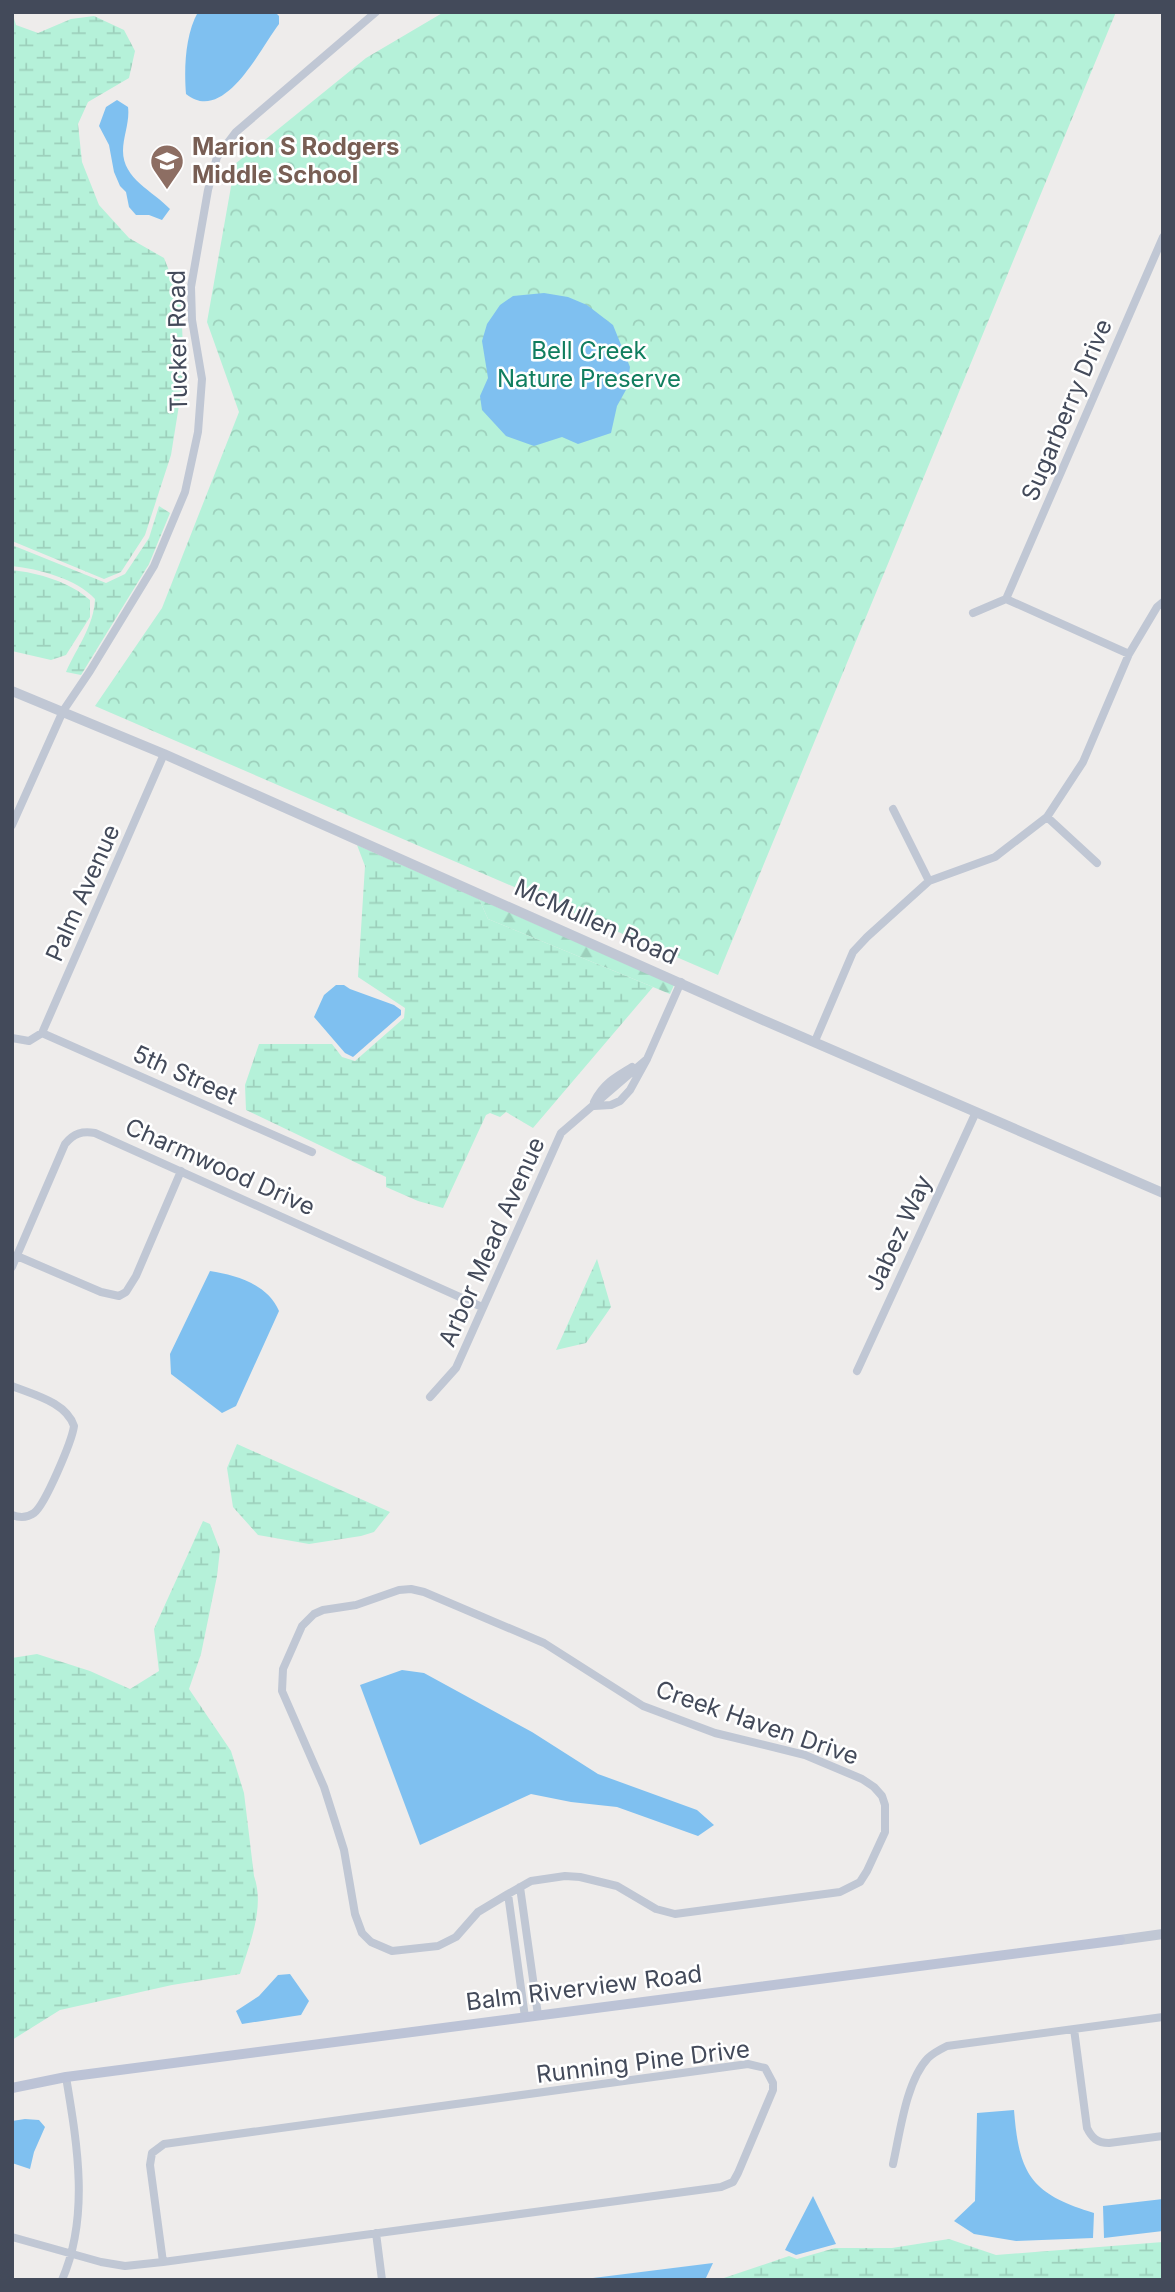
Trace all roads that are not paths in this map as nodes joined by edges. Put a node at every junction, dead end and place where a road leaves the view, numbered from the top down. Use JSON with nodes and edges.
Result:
{"nodes":[{"id":1,"x":376,"y":12,"type":"edge"},
{"id":2,"x":1163,"y":237,"type":"edge"},
{"id":3,"x":1006,"y":599,"type":"junction"},
{"id":4,"x":1163,"y":602,"type":"edge"},
{"id":5,"x":973,"y":613,"type":"dead end"},
{"id":6,"x":1129,"y":654,"type":"junction"},
{"id":7,"x":12,"y":691,"type":"edge"},
{"id":8,"x":63,"y":711,"type":"junction"},
{"id":9,"x":164,"y":754,"type":"junction"},
{"id":10,"x":893,"y":809,"type":"dead end"},
{"id":11,"x":1047,"y":817,"type":"junction"},
{"id":12,"x":12,"y":825,"type":"edge"},
{"id":13,"x":1097,"y":863,"type":"dead end"},
{"id":14,"x":929,"y":881,"type":"junction"},
{"id":15,"x":681,"y":982,"type":"junction"},
{"id":16,"x":42,"y":1033,"type":"junction"},
{"id":17,"x":12,"y":1038,"type":"edge"},
{"id":18,"x":815,"y":1041,"type":"junction"},
{"id":19,"x":647,"y":1059,"type":"junction"},
{"id":20,"x":593,"y":1106,"type":"junction"},
{"id":21,"x":976,"y":1112,"type":"junction"},
{"id":22,"x":312,"y":1152,"type":"dead end"},
{"id":23,"x":181,"y":1171,"type":"junction"},
{"id":24,"x":1163,"y":1193,"type":"edge"},
{"id":25,"x":17,"y":1256,"type":"junction"},
{"id":26,"x":12,"y":1267,"type":"edge"},
{"id":27,"x":482,"y":1307,"type":"junction"},
{"id":28,"x":857,"y":1371,"type":"dead end"},
{"id":29,"x":12,"y":1386,"type":"edge"},
{"id":30,"x":430,"y":1397,"type":"dead end"},
{"id":31,"x":12,"y":1515,"type":"edge"},
{"id":32,"x":520,"y":1887,"type":"junction"},
{"id":33,"x":508,"y":1894,"type":"junction"},
{"id":34,"x":1163,"y":1934,"type":"edge"},
{"id":35,"x":1120,"y":1940,"type":"joint"},
{"id":36,"x":538,"y":2015,"type":"junction"},
{"id":37,"x":525,"y":2017,"type":"junction"},
{"id":38,"x":1163,"y":2017,"type":"edge"},
{"id":39,"x":1074,"y":2029,"type":"junction"},
{"id":40,"x":66,"y":2077,"type":"junction"},
{"id":41,"x":12,"y":2088,"type":"edge"},
{"id":42,"x":1163,"y":2136,"type":"edge"},
{"id":43,"x":893,"y":2164,"type":"dead end"},
{"id":44,"x":376,"y":2233,"type":"junction"},
{"id":45,"x":12,"y":2237,"type":"edge"},
{"id":46,"x":72,"y":2254,"type":"junction"},
{"id":47,"x":163,"y":2262,"type":"junction"},
{"id":48,"x":62,"y":2280,"type":"edge"},
{"id":49,"x":382,"y":2280,"type":"edge"}],
"edges":[{"from":1,"to":8,"type":"street","name":"Tucker Road"},
{"from":2,"to":3,"type":"street","name":"Sugarberry Drive"},
{"from":3,"to":5,"type":"street"},
{"from":3,"to":6,"type":"street"},
{"from":4,"to":6,"type":"street"},
{"from":6,"to":11,"type":"street"},
{"from":7,"to":8,"type":"street","name":"McMullen Road"},
{"from":8,"to":9,"type":"street","name":"McMullen Road"},
{"from":8,"to":12,"type":"street","name":"Tucker Road"},
{"from":9,"to":15,"type":"street","name":"McMullen Road"},
{"from":9,"to":16,"type":"street","name":"Palm Avenue"},
{"from":10,"to":14,"type":"street"},
{"from":11,"to":13,"type":"street"},
{"from":11,"to":14,"type":"street"},
{"from":14,"to":18,"type":"street"},
{"from":15,"to":18,"type":"street","name":"McMullen Road"},
{"from":15,"to":19,"type":"street","name":"Arbor Mead Avenue"},
{"from":16,"to":17,"type":"street"},
{"from":16,"to":22,"type":"street","name":"5th Street"},
{"from":18,"to":21,"type":"street","name":"McMullen Road"},
{"from":19,"to":20,"type":"street","name":"Arbor Mead Avenue"},
{"from":19,"to":20,"type":"street","name":"Arbor Mead Avenue"},
{"from":20,"to":27,"type":"street","name":"Arbor Mead Avenue"},
{"from":21,"to":24,"type":"street","name":"McMullen Road"},
{"from":21,"to":28,"type":"street","name":"Jabez Way"},
{"from":23,"to":25,"type":"street","name":"Charmwood Drive"},
{"from":23,"to":25,"type":"street"},
{"from":23,"to":27,"type":"street","name":"Charmwood Drive"},
{"from":25,"to":26,"type":"street","name":"Charmwood Drive"},
{"from":27,"to":30,"type":"street","name":"Arbor Mead Avenue"},
{"from":29,"to":31,"type":"street"},
{"from":32,"to":33,"type":"street","name":"Creek Haven Drive"},
{"from":32,"to":33,"type":"street","name":"Creek Haven Drive"},
{"from":32,"to":36,"type":"street"},
{"from":33,"to":37,"type":"street"},
{"from":34,"to":35,"type":"street","name":"Balm Riverview Road"},
{"from":35,"to":36,"type":"main road","name":"Balm Riverview Road"},
{"from":36,"to":37,"type":"main road","name":"Balm Riverview Road"},
{"from":37,"to":40,"type":"main road","name":"Balm Riverview Road"},
{"from":38,"to":39,"type":"street"},
{"from":39,"to":42,"type":"street"},
{"from":39,"to":43,"type":"street"},
{"from":40,"to":41,"type":"main road","name":"Balm Riverview Road"},
{"from":40,"to":46,"type":"street"},
{"from":44,"to":47,"type":"street","name":"Running Pine Drive"},
{"from":44,"to":47,"type":"street","name":"Running Pine Drive"},
{"from":44,"to":49,"type":"street"},
{"from":45,"to":46,"type":"street","name":"Running Pine Drive"},
{"from":46,"to":47,"type":"street","name":"Running Pine Drive"},
{"from":46,"to":48,"type":"street"}]}
